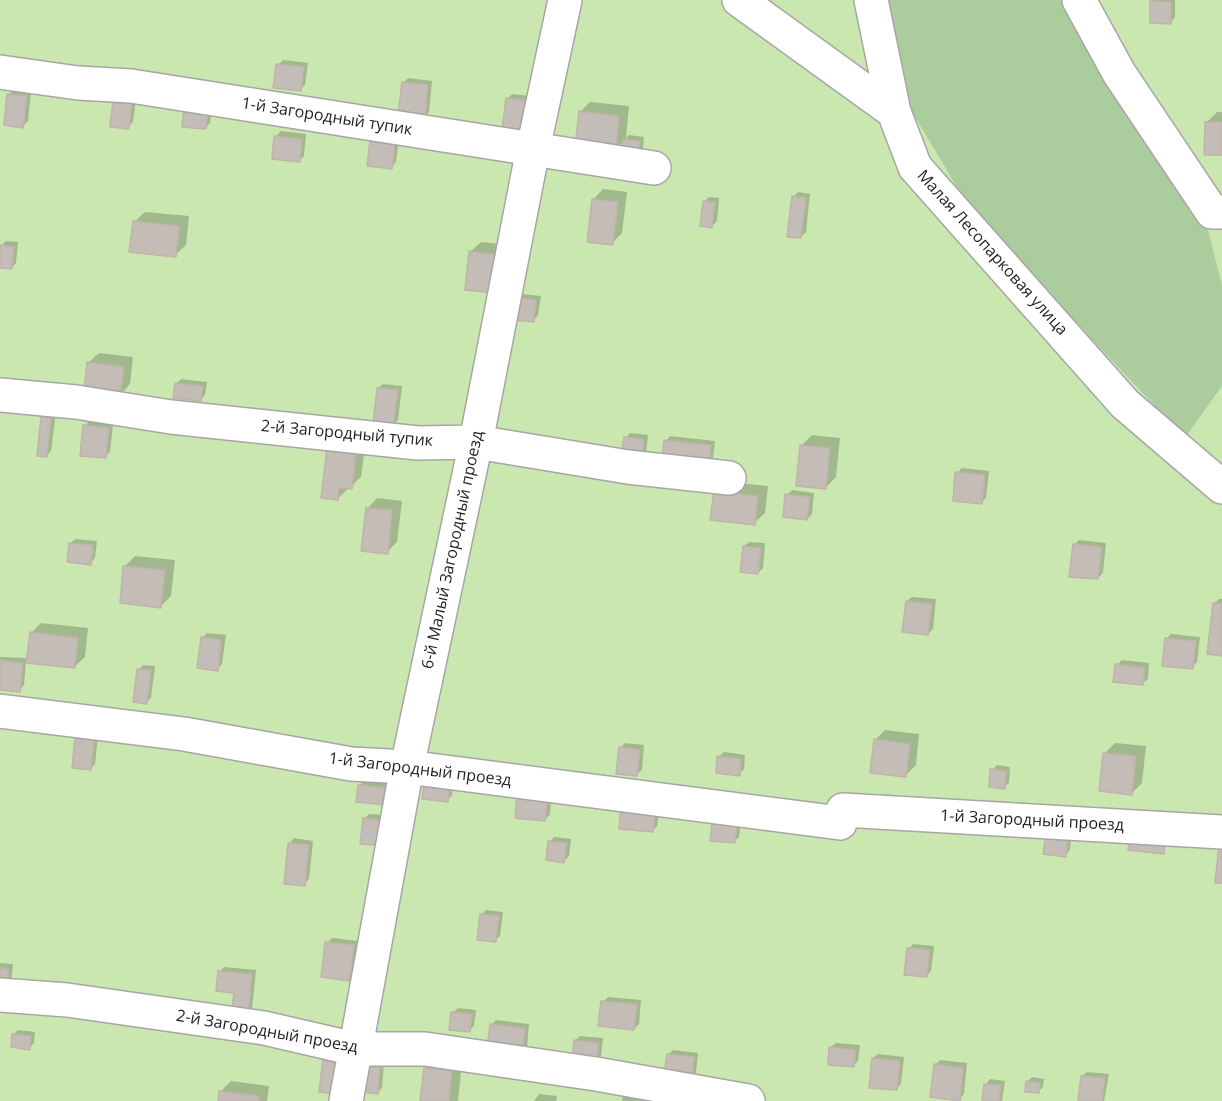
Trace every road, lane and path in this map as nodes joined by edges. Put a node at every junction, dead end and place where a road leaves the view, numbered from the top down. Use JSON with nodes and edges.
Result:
{"nodes":[{"id":1,"x":565,"y":0,"type":"edge"},
{"id":2,"x":739,"y":0,"type":"edge"},
{"id":3,"x":871,"y":0,"type":"edge"},
{"id":4,"x":1079,"y":0,"type":"edge"},
{"id":5,"x":0,"y":72,"type":"edge"},
{"id":6,"x":894,"y":112,"type":"junction"},
{"id":7,"x":533,"y":149,"type":"junction"},
{"id":8,"x":654,"y":168,"type":"dead end"},
{"id":9,"x":1222,"y":212,"type":"edge"},
{"id":10,"x":0,"y":395,"type":"edge"},
{"id":11,"x":476,"y":442,"type":"junction"},
{"id":12,"x":729,"y":478,"type":"dead end"},
{"id":13,"x":1222,"y":488,"type":"edge"},
{"id":14,"x":0,"y":711,"type":"edge"},
{"id":15,"x":407,"y":766,"type":"junction"},
{"id":16,"x":1222,"y":832,"type":"edge"},
{"id":17,"x":0,"y":995,"type":"edge"},
{"id":18,"x":355,"y":1049,"type":"junction"},
{"id":19,"x":346,"y":1101,"type":"edge"},
{"id":20,"x":748,"y":1101,"type":"edge"}],
"edges":[{"from":1,"to":7,"type":"street","name":"6-й Малый Загородный проезд"},
{"from":2,"to":6,"type":"street"},
{"from":3,"to":6,"type":"street","name":"Малая Лесопарковая улица"},
{"from":4,"to":9,"type":"street"},
{"from":5,"to":7,"type":"street","name":"1-й Загородный тупик"},
{"from":6,"to":13,"type":"street","name":"Малая Лесопарковая улица"},
{"from":7,"to":8,"type":"street","name":"1-й Загородный тупик"},
{"from":7,"to":11,"type":"street","name":"6-й Малый Загородный проезд"},
{"from":10,"to":11,"type":"street","name":"2-й Загородный тупик"},
{"from":11,"to":12,"type":"street","name":"2-й Загородный тупик"},
{"from":11,"to":15,"type":"street","name":"6-й Малый Загородный проезд"},
{"from":14,"to":15,"type":"street","name":"1-й Загородный проезд"},
{"from":15,"to":16,"type":"street","name":"1-й Загородный проезд"},
{"from":15,"to":18,"type":"street","name":"6-й Малый Загородный проезд"},
{"from":17,"to":18,"type":"street","name":"2-й Загородный проезд"},
{"from":18,"to":19,"type":"street","name":"6-й Малый Загородный проезд"},
{"from":18,"to":20,"type":"street","name":"2-й Загородный проезд"}]}
